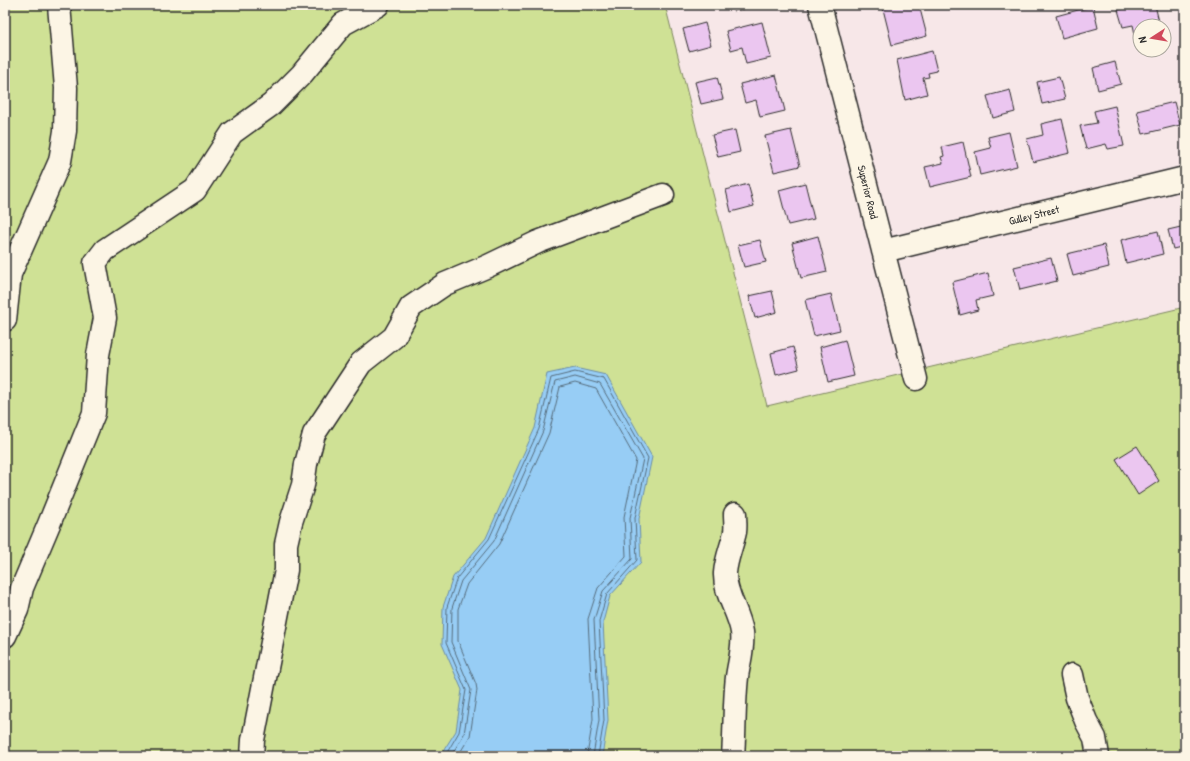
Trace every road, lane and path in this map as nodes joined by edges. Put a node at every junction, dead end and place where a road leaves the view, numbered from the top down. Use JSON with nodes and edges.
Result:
{"nodes":[{"id":1,"x":58,"y":5,"type":"edge"},
{"id":2,"x":378,"y":5,"type":"edge"},
{"id":3,"x":820,"y":5,"type":"edge"},
{"id":4,"x":1185,"y":178,"type":"edge"},
{"id":5,"x":663,"y":195,"type":"dead end"},
{"id":6,"x":883,"y":251,"type":"junction"},
{"id":7,"x":5,"y":320,"type":"edge"},
{"id":8,"x":916,"y":379,"type":"dead end"},
{"id":9,"x":735,"y":514,"type":"dead end"},
{"id":10,"x":5,"y":636,"type":"edge"},
{"id":11,"x":1072,"y":675,"type":"dead end"},
{"id":12,"x":252,"y":756,"type":"edge"},
{"id":13,"x":733,"y":756,"type":"edge"},
{"id":14,"x":1098,"y":756,"type":"edge"}],
"edges":[{"from":1,"to":7,"type":"street"},
{"from":2,"to":10,"type":"street"},
{"from":3,"to":6,"type":"street","name":"Superior Road"},
{"from":4,"to":6,"type":"street","name":"Gulley Street"},
{"from":5,"to":12,"type":"street"},
{"from":6,"to":8,"type":"street","name":"Superior Road"},
{"from":9,"to":13,"type":"street"},
{"from":11,"to":14,"type":"street"}]}
